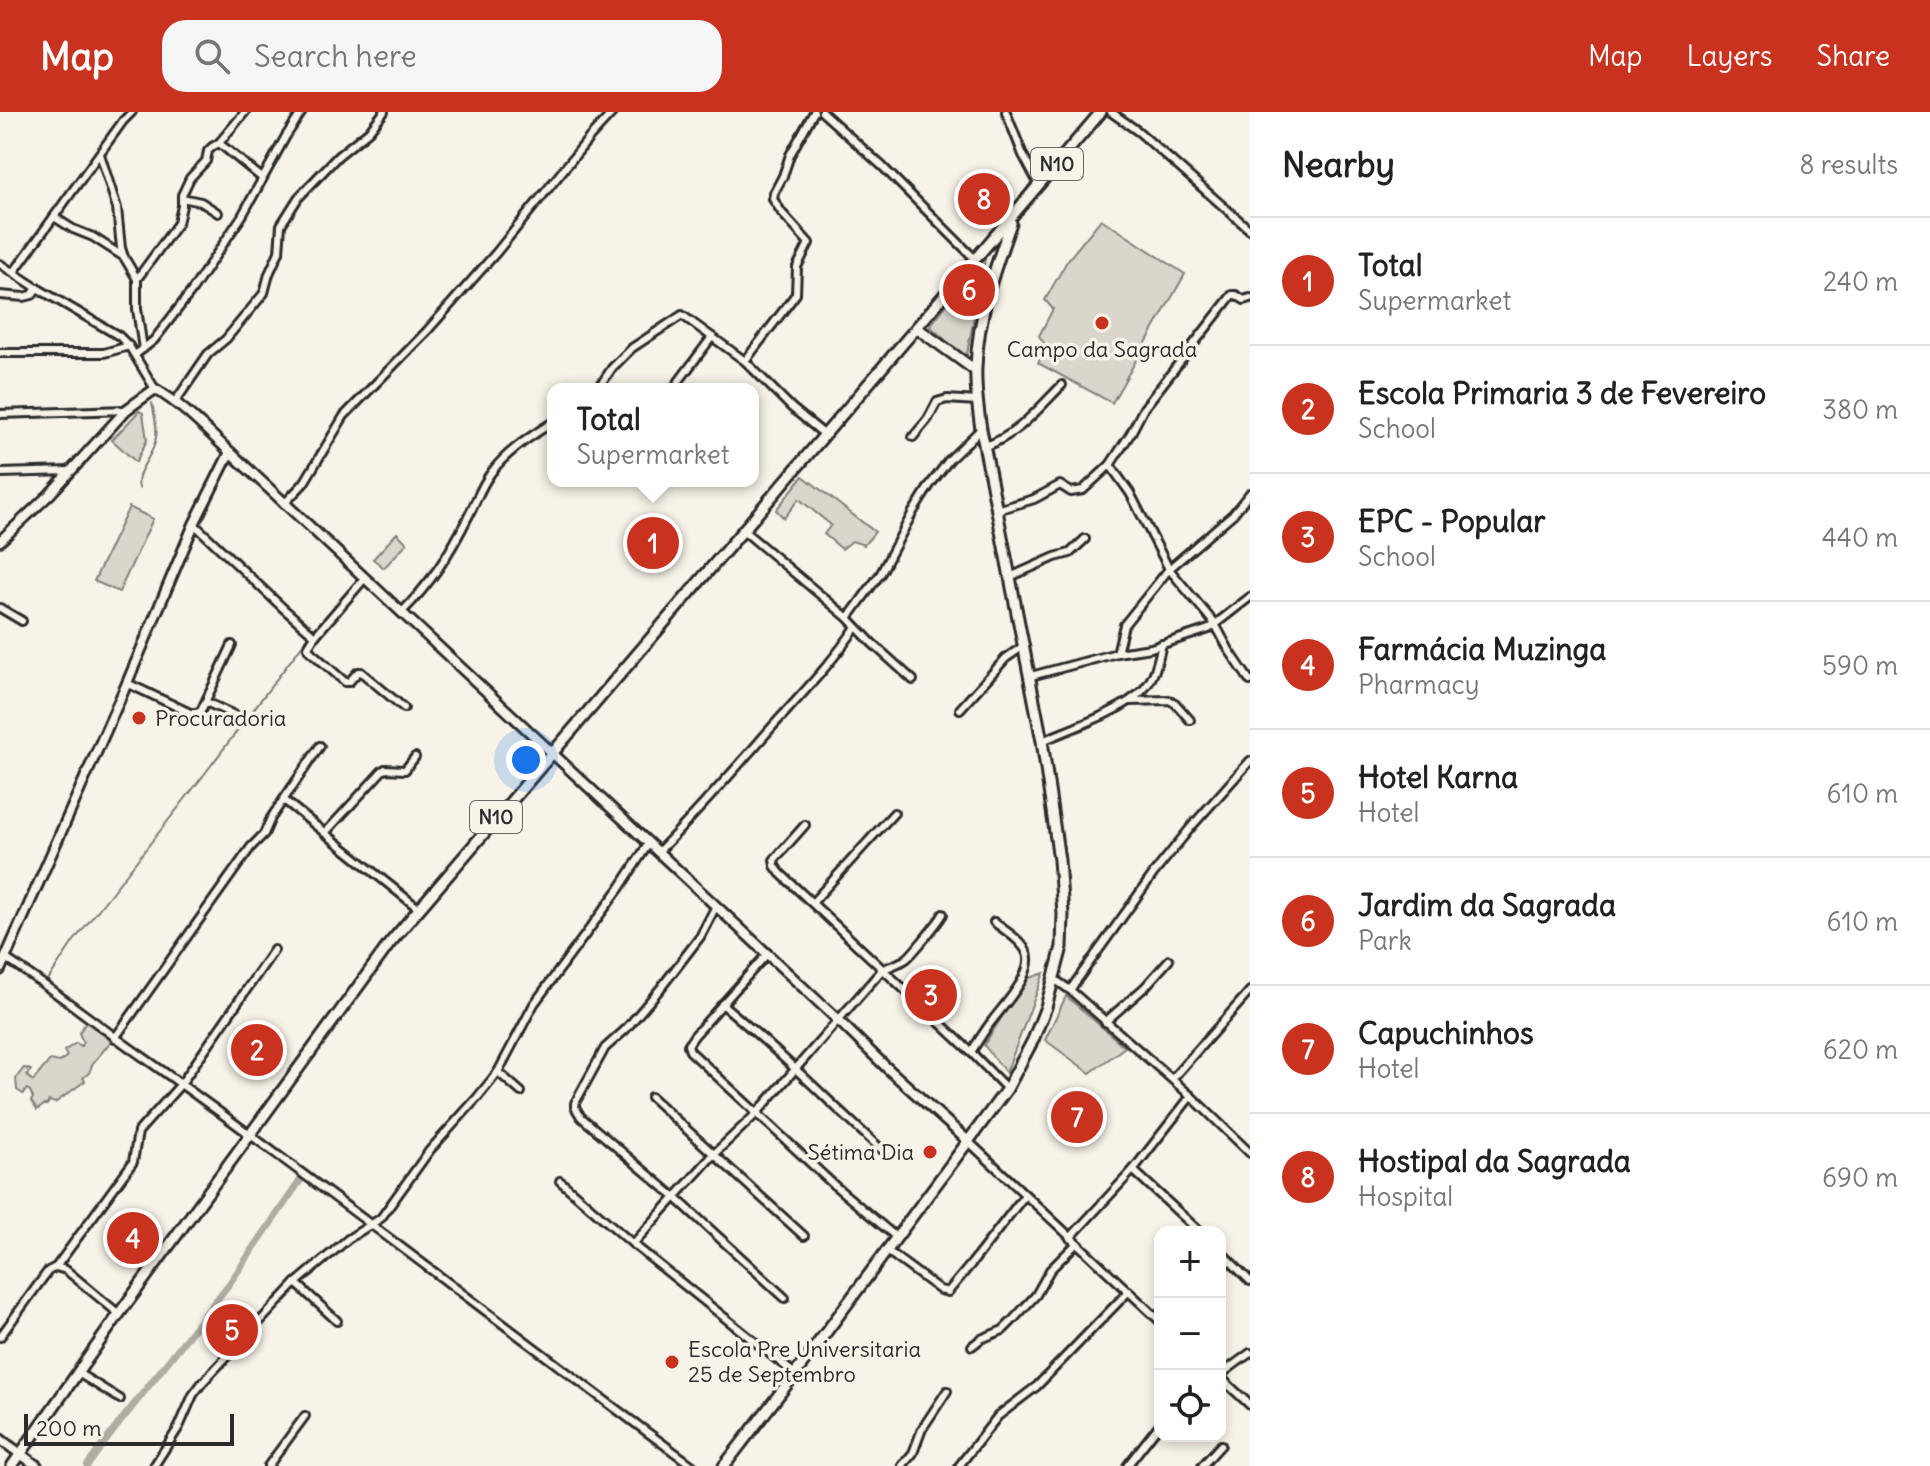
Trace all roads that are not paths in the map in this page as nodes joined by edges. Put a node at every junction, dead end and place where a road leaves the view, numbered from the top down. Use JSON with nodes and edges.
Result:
{"nodes":[{"id":1,"x":132,"y":112,"type":"edge"},
{"id":2,"x":245,"y":112,"type":"edge"},
{"id":3,"x":302,"y":112,"type":"edge"},
{"id":4,"x":384,"y":112,"type":"edge"},
{"id":5,"x":613,"y":112,"type":"edge"},
{"id":6,"x":814,"y":112,"type":"edge"},
{"id":7,"x":822,"y":112,"type":"edge"},
{"id":8,"x":1006,"y":112,"type":"edge"},
{"id":9,"x":1101,"y":112,"type":"edge"},
{"id":10,"x":1111,"y":112,"type":"edge"},
{"id":11,"x":219,"y":143,"type":"junction"},
{"id":12,"x":100,"y":154,"type":"junction"},
{"id":13,"x":262,"y":178,"type":"junction"},
{"id":14,"x":1039,"y":185,"type":"junction"},
{"id":15,"x":182,"y":198,"type":"junction"},
{"id":16,"x":218,"y":213,"type":"dead end"},
{"id":17,"x":1013,"y":216,"type":"junction"},
{"id":18,"x":54,"y":217,"type":"junction"},
{"id":19,"x":1250,"y":230,"type":"edge"},
{"id":20,"x":124,"y":257,"type":"junction"},
{"id":21,"x":976,"y":259,"type":"junction"},
{"id":22,"x":0,"y":264,"type":"edge"},
{"id":23,"x":14,"y":272,"type":"junction"},
{"id":24,"x":137,"y":279,"type":"junction"},
{"id":25,"x":34,"y":291,"type":"junction"},
{"id":26,"x":0,"y":295,"type":"edge"},
{"id":27,"x":1250,"y":298,"type":"edge"},
{"id":28,"x":917,"y":328,"type":"junction"},
{"id":29,"x":712,"y":337,"type":"junction"},
{"id":30,"x":126,"y":346,"type":"junction"},
{"id":31,"x":143,"y":349,"type":"junction"},
{"id":32,"x":0,"y":353,"type":"edge"},
{"id":33,"x":135,"y":355,"type":"junction"},
{"id":34,"x":745,"y":361,"type":"junction"},
{"id":35,"x":975,"y":370,"type":"junction"},
{"id":36,"x":602,"y":383,"type":"edge"},
{"id":37,"x":678,"y":383,"type":"edge"},
{"id":38,"x":1062,"y":385,"type":"dead end"},
{"id":39,"x":155,"y":389,"type":"junction"},
{"id":40,"x":977,"y":401,"type":"junction"},
{"id":41,"x":175,"y":402,"type":"junction"},
{"id":42,"x":126,"y":410,"type":"junction"},
{"id":43,"x":0,"y":414,"type":"edge"},
{"id":44,"x":547,"y":426,"type":"edge"},
{"id":45,"x":981,"y":429,"type":"junction"},
{"id":46,"x":825,"y":435,"type":"junction"},
{"id":47,"x":913,"y":437,"type":"dead end"},
{"id":48,"x":985,"y":446,"type":"junction"},
{"id":49,"x":230,"y":452,"type":"junction"},
{"id":50,"x":1110,"y":465,"type":"junction"},
{"id":51,"x":70,"y":471,"type":"junction"},
{"id":52,"x":0,"y":473,"type":"edge"},
{"id":53,"x":1250,"y":493,"type":"edge"},
{"id":54,"x":284,"y":504,"type":"junction"},
{"id":55,"x":997,"y":510,"type":"junction"},
{"id":56,"x":194,"y":524,"type":"junction"},
{"id":57,"x":744,"y":531,"type":"junction"},
{"id":58,"x":2,"y":537,"type":"edge"},
{"id":59,"x":1085,"y":539,"type":"dead end"},
{"id":60,"x":1169,"y":569,"type":"junction"},
{"id":61,"x":1010,"y":577,"type":"junction"},
{"id":62,"x":365,"y":578,"type":"junction"},
{"id":63,"x":1250,"y":597,"type":"edge"},
{"id":64,"x":0,"y":608,"type":"edge"},
{"id":65,"x":401,"y":613,"type":"junction"},
{"id":66,"x":848,"y":618,"type":"junction"},
{"id":67,"x":22,"y":621,"type":"dead end"},
{"id":68,"x":1215,"y":624,"type":"junction"},
{"id":69,"x":856,"y":627,"type":"junction"},
{"id":70,"x":315,"y":636,"type":"junction"},
{"id":71,"x":1162,"y":644,"type":"junction"},
{"id":72,"x":232,"y":645,"type":"dead end"},
{"id":73,"x":1025,"y":645,"type":"junction"},
{"id":74,"x":1117,"y":653,"type":"junction"},
{"id":75,"x":1031,"y":676,"type":"junction"},
{"id":76,"x":913,"y":680,"type":"dead end"},
{"id":77,"x":1250,"y":681,"type":"edge"},
{"id":78,"x":127,"y":683,"type":"junction"},
{"id":79,"x":1127,"y":701,"type":"junction"},
{"id":80,"x":206,"y":702,"type":"junction"},
{"id":81,"x":404,"y":708,"type":"dead end"},
{"id":82,"x":960,"y":709,"type":"dead end"},
{"id":83,"x":245,"y":720,"type":"dead end"},
{"id":84,"x":1190,"y":720,"type":"dead end"},
{"id":85,"x":1042,"y":741,"type":"junction"},
{"id":86,"x":320,"y":746,"type":"dead end"},
{"id":87,"x":552,"y":754,"type":"junction"},
{"id":88,"x":415,"y":757,"type":"dead end"},
{"id":89,"x":1250,"y":761,"type":"edge"},
{"id":90,"x":284,"y":800,"type":"junction"},
{"id":91,"x":894,"y":813,"type":"dead end"},
{"id":92,"x":805,"y":825,"type":"dead end"},
{"id":93,"x":325,"y":833,"type":"junction"},
{"id":94,"x":649,"y":843,"type":"junction"},
{"id":95,"x":659,"y":851,"type":"junction"},
{"id":96,"x":813,"y":902,"type":"junction"},
{"id":97,"x":716,"y":906,"type":"junction"},
{"id":98,"x":418,"y":908,"type":"junction"},
{"id":99,"x":943,"y":914,"type":"dead end"},
{"id":100,"x":994,"y":922,"type":"dead end"},
{"id":101,"x":274,"y":950,"type":"dead end"},
{"id":102,"x":767,"y":954,"type":"junction"},
{"id":103,"x":5,"y":958,"type":"junction"},
{"id":104,"x":1169,"y":960,"type":"dead end"},
{"id":105,"x":0,"y":970,"type":"edge"},
{"id":106,"x":882,"y":970,"type":"junction"},
{"id":107,"x":1054,"y":979,"type":"junction"},
{"id":108,"x":1070,"y":990,"type":"junction"},
{"id":109,"x":1250,"y":991,"type":"edge"},
{"id":110,"x":722,"y":1004,"type":"junction"},
{"id":111,"x":839,"y":1021,"type":"junction"},
{"id":112,"x":1105,"y":1022,"type":"junction"},
{"id":113,"x":115,"y":1038,"type":"junction"},
{"id":114,"x":971,"y":1052,"type":"junction"},
{"id":115,"x":796,"y":1067,"type":"junction"},
{"id":116,"x":498,"y":1072,"type":"junction"},
{"id":117,"x":1172,"y":1079,"type":"junction"},
{"id":118,"x":181,"y":1084,"type":"junction"},
{"id":119,"x":1007,"y":1089,"type":"junction"},
{"id":120,"x":521,"y":1092,"type":"dead end"},
{"id":121,"x":1191,"y":1096,"type":"junction"},
{"id":122,"x":651,"y":1097,"type":"dead end"},
{"id":123,"x":757,"y":1113,"type":"junction"},
{"id":124,"x":251,"y":1135,"type":"junction"},
{"id":125,"x":968,"y":1141,"type":"junction"},
{"id":126,"x":881,"y":1149,"type":"dead end"},
{"id":127,"x":1250,"y":1153,"type":"edge"},
{"id":128,"x":714,"y":1154,"type":"junction"},
{"id":129,"x":1133,"y":1170,"type":"junction"},
{"id":130,"x":560,"y":1181,"type":"dead end"},
{"id":131,"x":1025,"y":1195,"type":"junction"},
{"id":132,"x":676,"y":1198,"type":"junction"},
{"id":133,"x":370,"y":1225,"type":"junction"},
{"id":134,"x":1194,"y":1226,"type":"edge"},
{"id":135,"x":804,"y":1236,"type":"dead end"},
{"id":136,"x":896,"y":1237,"type":"junction"},
{"id":137,"x":1070,"y":1238,"type":"junction"},
{"id":138,"x":1077,"y":1243,"type":"junction"},
{"id":139,"x":633,"y":1244,"type":"junction"},
{"id":140,"x":886,"y":1250,"type":"junction"},
{"id":141,"x":1226,"y":1257,"type":"edge"},
{"id":142,"x":56,"y":1267,"type":"junction"},
{"id":143,"x":1250,"y":1281,"type":"edge"},
{"id":144,"x":296,"y":1283,"type":"junction"},
{"id":145,"x":1129,"y":1291,"type":"junction"},
{"id":146,"x":785,"y":1298,"type":"dead end"},
{"id":147,"x":119,"y":1314,"type":"junction"},
{"id":148,"x":1154,"y":1315,"type":"edge"},
{"id":149,"x":337,"y":1321,"type":"dead end"},
{"id":150,"x":0,"y":1337,"type":"edge"},
{"id":151,"x":972,"y":1346,"type":"dead end"},
{"id":152,"x":1250,"y":1353,"type":"edge"},
{"id":153,"x":1226,"y":1371,"type":"edge"},
{"id":154,"x":78,"y":1373,"type":"junction"},
{"id":155,"x":795,"y":1374,"type":"junction"},
{"id":156,"x":1226,"y":1382,"type":"edge"},
{"id":157,"x":947,"y":1391,"type":"dead end"},
{"id":158,"x":120,"y":1399,"type":"dead end"},
{"id":159,"x":1250,"y":1405,"type":"edge"},
{"id":160,"x":305,"y":1416,"type":"dead end"},
{"id":161,"x":1154,"y":1432,"type":"edge"},
{"id":162,"x":0,"y":1439,"type":"edge"},
{"id":163,"x":1221,"y":1445,"type":"dead end"},
{"id":164,"x":21,"y":1453,"type":"junction"},
{"id":165,"x":12,"y":1466,"type":"edge"},
{"id":166,"x":37,"y":1466,"type":"edge"},
{"id":167,"x":154,"y":1466,"type":"edge"},
{"id":168,"x":268,"y":1466,"type":"edge"},
{"id":169,"x":693,"y":1466,"type":"edge"},
{"id":170,"x":724,"y":1466,"type":"edge"},
{"id":171,"x":902,"y":1466,"type":"edge"},
{"id":172,"x":959,"y":1466,"type":"edge"},
{"id":173,"x":1127,"y":1466,"type":"edge"},
{"id":174,"x":1202,"y":1466,"type":"edge"}],
"edges":[{"from":1,"to":12,"type":"street"},
{"from":2,"to":11,"type":"street"},
{"from":3,"to":13,"type":"street"},
{"from":4,"to":41,"type":"street"},
{"from":5,"to":54,"type":"street"},
{"from":6,"to":34,"type":"street"},
{"from":7,"to":21,"type":"street"},
{"from":8,"to":14,"type":"street"},
{"from":9,"to":14,"type":"main road","number":"N10"},
{"from":10,"to":19,"type":"street"},
{"from":11,"to":13,"type":"street"},
{"from":11,"to":15,"type":"street"},
{"from":12,"to":18,"type":"street"},
{"from":12,"to":20,"type":"street"},
{"from":13,"to":31,"type":"street"},
{"from":14,"to":17,"type":"main road","number":"N10"},
{"from":15,"to":16,"type":"street"},
{"from":15,"to":24,"type":"street"},
{"from":17,"to":21,"type":"main road","number":"N10"},
{"from":17,"to":35,"type":"main road","number":"N10"},
{"from":18,"to":20,"type":"street"},
{"from":18,"to":23,"type":"street"},
{"from":20,"to":24,"type":"street"},
{"from":21,"to":28,"type":"main road","number":"N10"},
{"from":22,"to":23,"type":"street"},
{"from":23,"to":25,"type":"street"},
{"from":24,"to":31,"type":"street"},
{"from":25,"to":26,"type":"street"},
{"from":25,"to":30,"type":"street"},
{"from":27,"to":50,"type":"street"},
{"from":28,"to":35,"type":"main road"},
{"from":28,"to":46,"type":"main road","number":"N10"},
{"from":29,"to":34,"type":"street"},
{"from":29,"to":36,"type":"street"},
{"from":29,"to":37,"type":"street"},
{"from":30,"to":32,"type":"street"},
{"from":30,"to":33,"type":"street"},
{"from":31,"to":33,"type":"street"},
{"from":33,"to":39,"type":"street"},
{"from":34,"to":46,"type":"street"},
{"from":35,"to":40,"type":"main road","number":"N10"},
{"from":38,"to":48,"type":"street"},
{"from":39,"to":41,"type":"street"},
{"from":39,"to":42,"type":"street"},
{"from":40,"to":45,"type":"main road","number":"N10"},
{"from":40,"to":47,"type":"street"},
{"from":41,"to":49,"type":"street"},
{"from":42,"to":43,"type":"street"},
{"from":42,"to":51,"type":"street"},
{"from":44,"to":65,"type":"street"},
{"from":45,"to":48,"type":"main road","number":"N10"},
{"from":45,"to":66,"type":"street"},
{"from":46,"to":57,"type":"main road","number":"N10"},
{"from":48,"to":55,"type":"main road","number":"N10"},
{"from":49,"to":54,"type":"street"},
{"from":49,"to":56,"type":"street"},
{"from":50,"to":55,"type":"street"},
{"from":50,"to":60,"type":"street"},
{"from":51,"to":52,"type":"street"},
{"from":51,"to":58,"type":"street"},
{"from":53,"to":60,"type":"street"},
{"from":54,"to":62,"type":"street"},
{"from":55,"to":61,"type":"main road","number":"N10"},
{"from":56,"to":70,"type":"street"},
{"from":56,"to":78,"type":"street"},
{"from":57,"to":66,"type":"street"},
{"from":57,"to":87,"type":"main road","number":"N10"},
{"from":59,"to":61,"type":"street"},
{"from":60,"to":68,"type":"street"},
{"from":60,"to":74,"type":"street"},
{"from":61,"to":73,"type":"main road","number":"N10"},
{"from":62,"to":65,"type":"street"},
{"from":62,"to":70,"type":"street"},
{"from":63,"to":68,"type":"street"},
{"from":64,"to":67,"type":"street"},
{"from":65,"to":87,"type":"street"},
{"from":66,"to":69,"type":"street"},
{"from":68,"to":71,"type":"street"},
{"from":68,"to":77,"type":"street"},
{"from":69,"to":76,"type":"street"},
{"from":69,"to":95,"type":"street"},
{"from":70,"to":81,"type":"street"},
{"from":71,"to":74,"type":"street"},
{"from":71,"to":79,"type":"street"},
{"from":72,"to":80,"type":"street"},
{"from":73,"to":75,"type":"main road","number":"N10"},
{"from":73,"to":82,"type":"street"},
{"from":74,"to":75,"type":"street"},
{"from":75,"to":85,"type":"main road","number":"N10"},
{"from":78,"to":80,"type":"street"},
{"from":78,"to":103,"type":"street"},
{"from":79,"to":84,"type":"street"},
{"from":79,"to":85,"type":"street"},
{"from":80,"to":83,"type":"street"},
{"from":85,"to":107,"type":"main road","number":"N10"},
{"from":86,"to":90,"type":"street"},
{"from":87,"to":94,"type":"street"},
{"from":87,"to":98,"type":"main road","number":"N10"},
{"from":88,"to":93,"type":"street"},
{"from":89,"to":108,"type":"street"},
{"from":90,"to":93,"type":"street"},
{"from":90,"to":113,"type":"street"},
{"from":91,"to":96,"type":"street"},
{"from":92,"to":96,"type":"street"},
{"from":93,"to":98,"type":"street"},
{"from":94,"to":95,"type":"street"},
{"from":94,"to":116,"type":"street"},
{"from":95,"to":97,"type":"street"},
{"from":96,"to":106,"type":"street"},
{"from":97,"to":102,"type":"street"},
{"from":97,"to":132,"type":"street"},
{"from":98,"to":124,"type":"main road","number":"N10"},
{"from":99,"to":106,"type":"street"},
{"from":100,"to":114,"type":"street"},
{"from":101,"to":118,"type":"street"},
{"from":102,"to":110,"type":"street"},
{"from":102,"to":111,"type":"street"},
{"from":103,"to":105,"type":"street"},
{"from":103,"to":113,"type":"street"},
{"from":104,"to":112,"type":"street"},
{"from":106,"to":111,"type":"street"},
{"from":106,"to":114,"type":"street"},
{"from":107,"to":108,"type":"street"},
{"from":107,"to":119,"type":"main road","number":"N10"},
{"from":108,"to":112,"type":"street"},
{"from":109,"to":117,"type":"street"},
{"from":110,"to":115,"type":"street"},
{"from":110,"to":123,"type":"street"},
{"from":111,"to":115,"type":"street"},
{"from":111,"to":125,"type":"street"},
{"from":112,"to":117,"type":"street"},
{"from":113,"to":118,"type":"street"},
{"from":114,"to":119,"type":"street"},
{"from":115,"to":123,"type":"street"},
{"from":115,"to":126,"type":"street"},
{"from":116,"to":120,"type":"street"},
{"from":116,"to":133,"type":"street"},
{"from":117,"to":121,"type":"street"},
{"from":118,"to":124,"type":"street"},
{"from":118,"to":142,"type":"street"},
{"from":119,"to":125,"type":"main road","number":"N10"},
{"from":121,"to":127,"type":"street"},
{"from":121,"to":129,"type":"street"},
{"from":122,"to":128,"type":"street"},
{"from":123,"to":128,"type":"street"},
{"from":123,"to":136,"type":"street"},
{"from":124,"to":133,"type":"street"},
{"from":124,"to":147,"type":"main road","number":"N10"},
{"from":125,"to":131,"type":"street"},
{"from":125,"to":136,"type":"main road","number":"N10"},
{"from":128,"to":132,"type":"street"},
{"from":128,"to":135,"type":"street"},
{"from":129,"to":134,"type":"street"},
{"from":129,"to":137,"type":"street"},
{"from":130,"to":139,"type":"street"},
{"from":131,"to":137,"type":"street"},
{"from":131,"to":140,"type":"street"},
{"from":132,"to":139,"type":"street"},
{"from":132,"to":146,"type":"street"},
{"from":133,"to":144,"type":"street"},
{"from":133,"to":169,"type":"street"},
{"from":136,"to":140,"type":"main road","number":"N10"},
{"from":137,"to":138,"type":"street"},
{"from":138,"to":145,"type":"street"},
{"from":138,"to":151,"type":"street"},
{"from":139,"to":155,"type":"street"},
{"from":140,"to":155,"type":"main road","number":"N10"},
{"from":141,"to":143,"type":"street"},
{"from":142,"to":147,"type":"street"},
{"from":142,"to":150,"type":"street"},
{"from":144,"to":149,"type":"street"},
{"from":144,"to":167,"type":"street"},
{"from":145,"to":148,"type":"street"},
{"from":145,"to":172,"type":"street"},
{"from":147,"to":154,"type":"main road","number":"N10"},
{"from":152,"to":153,"type":"street"},
{"from":154,"to":158,"type":"street"},
{"from":154,"to":164,"type":"main road","number":"N10"},
{"from":155,"to":170,"type":"main road","number":"N10"},
{"from":156,"to":159,"type":"street"},
{"from":157,"to":171,"type":"street"},
{"from":160,"to":168,"type":"street"},
{"from":161,"to":173,"type":"street"},
{"from":162,"to":164,"type":"street"},
{"from":163,"to":174,"type":"street"},
{"from":164,"to":165,"type":"main road","number":"N10"},
{"from":164,"to":166,"type":"street"}]}
